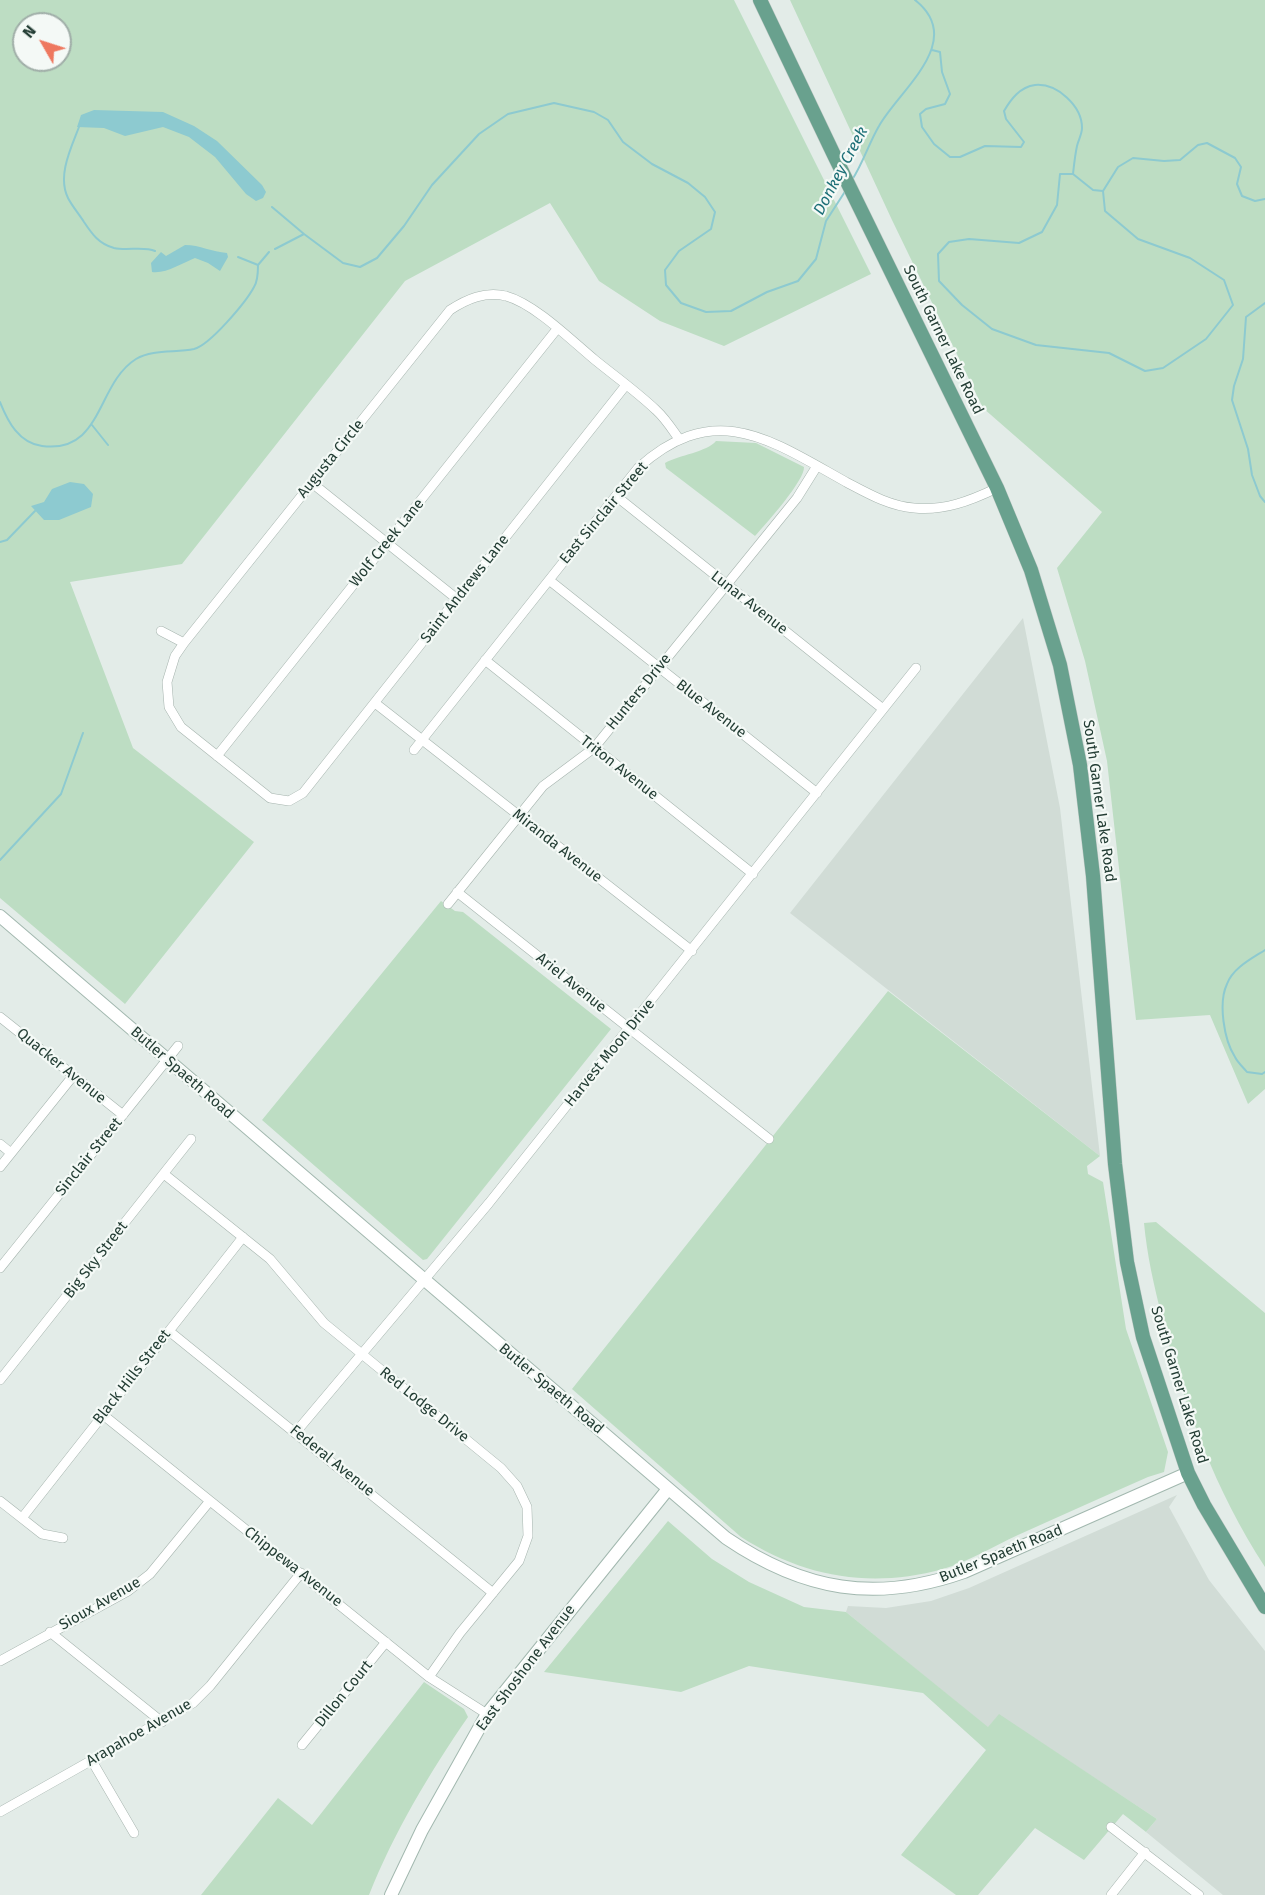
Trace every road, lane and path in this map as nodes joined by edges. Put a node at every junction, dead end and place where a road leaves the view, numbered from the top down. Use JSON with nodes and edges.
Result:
{"nodes":[{"id":1,"x":760,"y":0,"type":"edge"},
{"id":2,"x":557,"y":329,"type":"junction"},
{"id":3,"x":626,"y":385,"type":"junction"},
{"id":4,"x":679,"y":439,"type":"junction"},
{"id":5,"x":817,"y":466,"type":"junction"},
{"id":6,"x":312,"y":483,"type":"junction"},
{"id":7,"x":997,"y":488,"type":"junction"},
{"id":8,"x":616,"y":496,"type":"junction"},
{"id":9,"x":387,"y":542,"type":"junction"},
{"id":10,"x":549,"y":580,"type":"junction"},
{"id":11,"x":725,"y":585,"type":"junction"},
{"id":12,"x":458,"y":599,"type":"junction"},
{"id":13,"x":161,"y":631,"type":"dead end"},
{"id":14,"x":184,"y":643,"type":"junction"},
{"id":15,"x":485,"y":660,"type":"junction"},
{"id":16,"x":659,"y":668,"type":"junction"},
{"id":17,"x":916,"y":668,"type":"dead end"},
{"id":18,"x":375,"y":703,"type":"junction"},
{"id":19,"x":883,"y":710,"type":"junction"},
{"id":20,"x":423,"y":738,"type":"junction"},
{"id":21,"x":594,"y":748,"type":"junction"},
{"id":22,"x":414,"y":750,"type":"dead end"},
{"id":23,"x":217,"y":756,"type":"junction"},
{"id":24,"x":303,"y":793,"type":"joint"},
{"id":25,"x":817,"y":793,"type":"junction"},
{"id":26,"x":519,"y":816,"type":"junction"},
{"id":27,"x":753,"y":874,"type":"junction"},
{"id":28,"x":457,"y":892,"type":"junction"},
{"id":29,"x":448,"y":904,"type":"dead end"},
{"id":30,"x":0,"y":916,"type":"edge"},
{"id":31,"x":692,"y":951,"type":"junction"},
{"id":32,"x":0,"y":1017,"type":"edge"},
{"id":33,"x":629,"y":1029,"type":"junction"},
{"id":34,"x":178,"y":1046,"type":"dead end"},
{"id":35,"x":167,"y":1060,"type":"junction"},
{"id":36,"x":73,"y":1076,"type":"junction"},
{"id":37,"x":123,"y":1115,"type":"junction"},
{"id":38,"x":191,"y":1139,"type":"dead end"},
{"id":39,"x":769,"y":1139,"type":"dead end"},
{"id":40,"x":0,"y":1144,"type":"edge"},
{"id":41,"x":11,"y":1153,"type":"junction"},
{"id":42,"x":0,"y":1167,"type":"edge"},
{"id":43,"x":164,"y":1174,"type":"junction"},
{"id":44,"x":243,"y":1237,"type":"junction"},
{"id":45,"x":0,"y":1268,"type":"edge"},
{"id":46,"x":424,"y":1280,"type":"junction"},
{"id":47,"x":169,"y":1331,"type":"junction"},
{"id":48,"x":362,"y":1353,"type":"junction"},
{"id":49,"x":0,"y":1380,"type":"edge"},
{"id":50,"x":102,"y":1414,"type":"junction"},
{"id":51,"x":296,"y":1432,"type":"junction"},
{"id":52,"x":1188,"y":1473,"type":"junction"},
{"id":53,"x":668,"y":1488,"type":"junction"},
{"id":54,"x":0,"y":1501,"type":"edge"},
{"id":55,"x":209,"y":1502,"type":"junction"},
{"id":56,"x":22,"y":1518,"type":"junction"},
{"id":57,"x":63,"y":1538,"type":"dead end"},
{"id":58,"x":301,"y":1573,"type":"junction"},
{"id":59,"x":493,"y":1593,"type":"junction"},
{"id":60,"x":1265,"y":1607,"type":"edge"},
{"id":61,"x":50,"y":1632,"type":"junction"},
{"id":62,"x":386,"y":1642,"type":"junction"},
{"id":63,"x":0,"y":1661,"type":"edge"},
{"id":64,"x":429,"y":1677,"type":"junction"},
{"id":65,"x":487,"y":1714,"type":"junction"},
{"id":66,"x":162,"y":1722,"type":"junction"},
{"id":67,"x":302,"y":1745,"type":"dead end"},
{"id":68,"x":93,"y":1761,"type":"junction"},
{"id":69,"x":0,"y":1812,"type":"edge"},
{"id":70,"x":1111,"y":1827,"type":"dead end"},
{"id":71,"x":134,"y":1833,"type":"dead end"},
{"id":72,"x":1145,"y":1852,"type":"junction"},
{"id":73,"x":391,"y":1895,"type":"edge"},
{"id":74,"x":1111,"y":1895,"type":"edge"},
{"id":75,"x":1199,"y":1895,"type":"edge"}],
"edges":[{"from":1,"to":7,"type":"main road","name":"South Garner Lake Road"},
{"from":2,"to":3,"type":"street","name":"Augusta Circle"},
{"from":2,"to":6,"type":"street","name":"Augusta Circle"},
{"from":2,"to":9,"type":"street","name":"Wolf Creek Lane"},
{"from":3,"to":4,"type":"street","name":"Augusta Circle"},
{"from":3,"to":12,"type":"street","name":"Saint Andrews Lane"},
{"from":4,"to":5,"type":"street","name":"East Sinclair Street"},
{"from":4,"to":8,"type":"street","name":"East Sinclair Street"},
{"from":5,"to":7,"type":"street","name":"East Sinclair Street"},
{"from":5,"to":11,"type":"street","name":"Hunters Drive"},
{"from":6,"to":9,"type":"street"},
{"from":6,"to":14,"type":"street","name":"Augusta Circle"},
{"from":7,"to":52,"type":"main road","name":"South Garner Lake Road"},
{"from":8,"to":10,"type":"street","name":"East Sinclair Street"},
{"from":8,"to":11,"type":"street","name":"Lunar Avenue"},
{"from":9,"to":12,"type":"street"},
{"from":9,"to":23,"type":"street","name":"Wolf Creek Lane"},
{"from":10,"to":15,"type":"street","name":"East Sinclair Street"},
{"from":10,"to":16,"type":"street","name":"Blue Avenue"},
{"from":11,"to":16,"type":"street","name":"Hunters Drive"},
{"from":11,"to":19,"type":"street","name":"Lunar Avenue"},
{"from":12,"to":18,"type":"street","name":"Saint Andrews Lane"},
{"from":13,"to":14,"type":"street"},
{"from":14,"to":23,"type":"street","name":"Augusta Circle"},
{"from":15,"to":20,"type":"street","name":"East Sinclair Street"},
{"from":15,"to":21,"type":"street","name":"Triton Avenue"},
{"from":16,"to":21,"type":"street","name":"Hunters Drive"},
{"from":16,"to":25,"type":"street","name":"Blue Avenue"},
{"from":17,"to":19,"type":"street","name":"Harvest Moon Drive"},
{"from":18,"to":20,"type":"street","name":"Miranda Avenue"},
{"from":18,"to":24,"type":"street","name":"Saint Andrews Lane"},
{"from":19,"to":25,"type":"street","name":"Harvest Moon Drive"},
{"from":20,"to":22,"type":"street","name":"East Sinclair Street"},
{"from":20,"to":26,"type":"street","name":"Miranda Avenue"},
{"from":21,"to":26,"type":"street","name":"Hunters Drive"},
{"from":21,"to":27,"type":"street","name":"Triton Avenue"},
{"from":23,"to":24,"type":"street","name":"Augusta Circle"},
{"from":25,"to":27,"type":"street","name":"Harvest Moon Drive"},
{"from":26,"to":28,"type":"street","name":"Hunters Drive"},
{"from":26,"to":31,"type":"street","name":"Miranda Avenue"},
{"from":27,"to":31,"type":"street","name":"Harvest Moon Drive"},
{"from":28,"to":29,"type":"street","name":"Hunters Drive"},
{"from":28,"to":33,"type":"street","name":"Ariel Avenue"},
{"from":30,"to":35,"type":"main road","name":"Butler Spaeth Road"},
{"from":31,"to":33,"type":"street","name":"Harvest Moon Drive"},
{"from":32,"to":36,"type":"street","name":"Quacker Avenue"},
{"from":33,"to":39,"type":"street","name":"Ariel Avenue"},
{"from":33,"to":46,"type":"street","name":"Harvest Moon Drive"},
{"from":34,"to":35,"type":"street","name":"Sinclair Street"},
{"from":35,"to":37,"type":"street","name":"Sinclair Street"},
{"from":35,"to":46,"type":"main road","name":"Butler Spaeth Road"},
{"from":36,"to":37,"type":"street","name":"Quacker Avenue"},
{"from":36,"to":41,"type":"street"},
{"from":37,"to":45,"type":"street","name":"Sinclair Street"},
{"from":38,"to":43,"type":"street","name":"Big Sky Street"},
{"from":40,"to":41,"type":"street"},
{"from":41,"to":42,"type":"street"},
{"from":43,"to":44,"type":"street","name":"Red Lodge Drive"},
{"from":43,"to":49,"type":"street","name":"Big Sky Street"},
{"from":44,"to":47,"type":"street","name":"Black Hills Street"},
{"from":44,"to":48,"type":"street","name":"Red Lodge Drive"},
{"from":46,"to":48,"type":"street","name":"Harvest Moon Drive"},
{"from":46,"to":53,"type":"main road","name":"Butler Spaeth Road"},
{"from":47,"to":50,"type":"street","name":"Black Hills Street"},
{"from":47,"to":51,"type":"street","name":"Federal Avenue"},
{"from":48,"to":51,"type":"street","name":"Harvest Moon Drive"},
{"from":48,"to":59,"type":"street","name":"Red Lodge Drive"},
{"from":50,"to":55,"type":"street","name":"Chippewa Avenue"},
{"from":50,"to":56,"type":"street","name":"Black Hills Street"},
{"from":51,"to":59,"type":"street","name":"Federal Avenue"},
{"from":52,"to":53,"type":"main road","name":"Butler Spaeth Road"},
{"from":52,"to":60,"type":"main road","name":"South Garner Lake Road"},
{"from":53,"to":65,"type":"main road","name":"East Shoshone Avenue"},
{"from":54,"to":56,"type":"street"},
{"from":55,"to":58,"type":"street","name":"Chippewa Avenue"},
{"from":55,"to":61,"type":"street","name":"Sioux Avenue"},
{"from":56,"to":57,"type":"street"},
{"from":58,"to":62,"type":"street","name":"Chippewa Avenue"},
{"from":58,"to":66,"type":"street","name":"Arapahoe Avenue"},
{"from":59,"to":64,"type":"street","name":"Red Lodge Drive"},
{"from":61,"to":63,"type":"street","name":"Sioux Avenue"},
{"from":61,"to":66,"type":"street"},
{"from":62,"to":64,"type":"street","name":"Chippewa Avenue"},
{"from":62,"to":67,"type":"street","name":"Dillon Court"},
{"from":64,"to":65,"type":"street","name":"Chippewa Avenue"},
{"from":65,"to":73,"type":"main road","name":"East Shoshone Avenue"},
{"from":66,"to":68,"type":"street","name":"Arapahoe Avenue"},
{"from":68,"to":69,"type":"street","name":"Arapahoe Avenue"},
{"from":68,"to":71,"type":"street"},
{"from":70,"to":72,"type":"street"},
{"from":72,"to":74,"type":"street"},
{"from":72,"to":75,"type":"street"}]}
